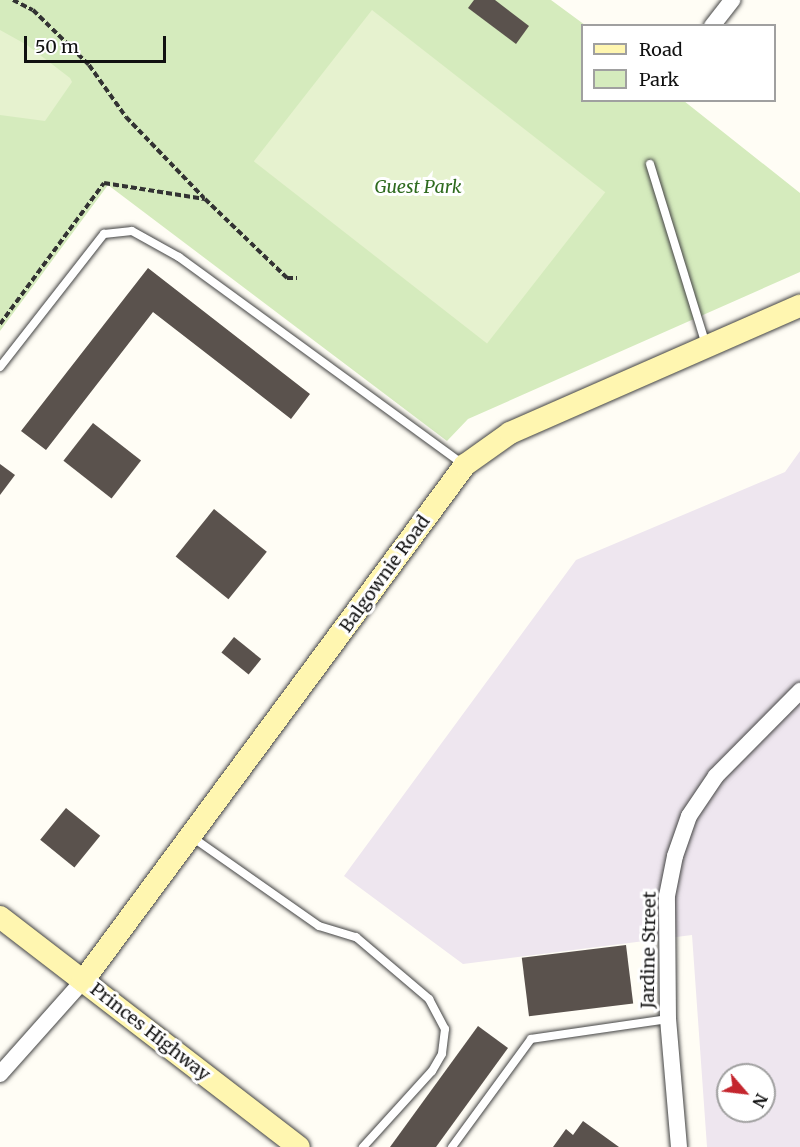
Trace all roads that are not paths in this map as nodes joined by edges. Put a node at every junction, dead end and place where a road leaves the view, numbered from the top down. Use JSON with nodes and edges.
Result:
{"nodes":[{"id":1,"x":732,"y":0,"type":"edge"},
{"id":2,"x":714,"y":24,"type":"edge"},
{"id":3,"x":650,"y":164,"type":"dead end"},
{"id":4,"x":800,"y":306,"type":"edge"},
{"id":5,"x":706,"y":345,"type":"junction"},
{"id":6,"x":0,"y":367,"type":"edge"},
{"id":7,"x":465,"y":465,"type":"junction"},
{"id":8,"x":800,"y":691,"type":"edge"},
{"id":9,"x":192,"y":837,"type":"junction"},
{"id":10,"x":0,"y":917,"type":"edge"},
{"id":11,"x":83,"y":981,"type":"junction"},
{"id":12,"x":668,"y":1019,"type":"junction"},
{"id":13,"x":0,"y":1074,"type":"edge"},
{"id":14,"x":299,"y":1147,"type":"edge"},
{"id":15,"x":363,"y":1147,"type":"edge"},
{"id":16,"x":452,"y":1147,"type":"edge"},
{"id":17,"x":679,"y":1147,"type":"edge"}],
"edges":[{"from":1,"to":2,"type":"street"},
{"from":3,"to":5,"type":"lane"},
{"from":4,"to":5,"type":"main road","name":"Balgownie Road"},
{"from":5,"to":7,"type":"main road","name":"Balgownie Road"},
{"from":6,"to":7,"type":"lane"},
{"from":7,"to":9,"type":"main road","name":"Balgownie Road"},
{"from":8,"to":12,"type":"street","name":"Jardine Street"},
{"from":9,"to":11,"type":"main road","name":"Balgownie Road"},
{"from":9,"to":15,"type":"lane"},
{"from":10,"to":11,"type":"main road","name":"Princes Highway"},
{"from":11,"to":13,"type":"street"},
{"from":11,"to":14,"type":"main road","name":"Princes Highway"},
{"from":12,"to":16,"type":"lane"},
{"from":12,"to":17,"type":"street","name":"Jardine Street"}]}
